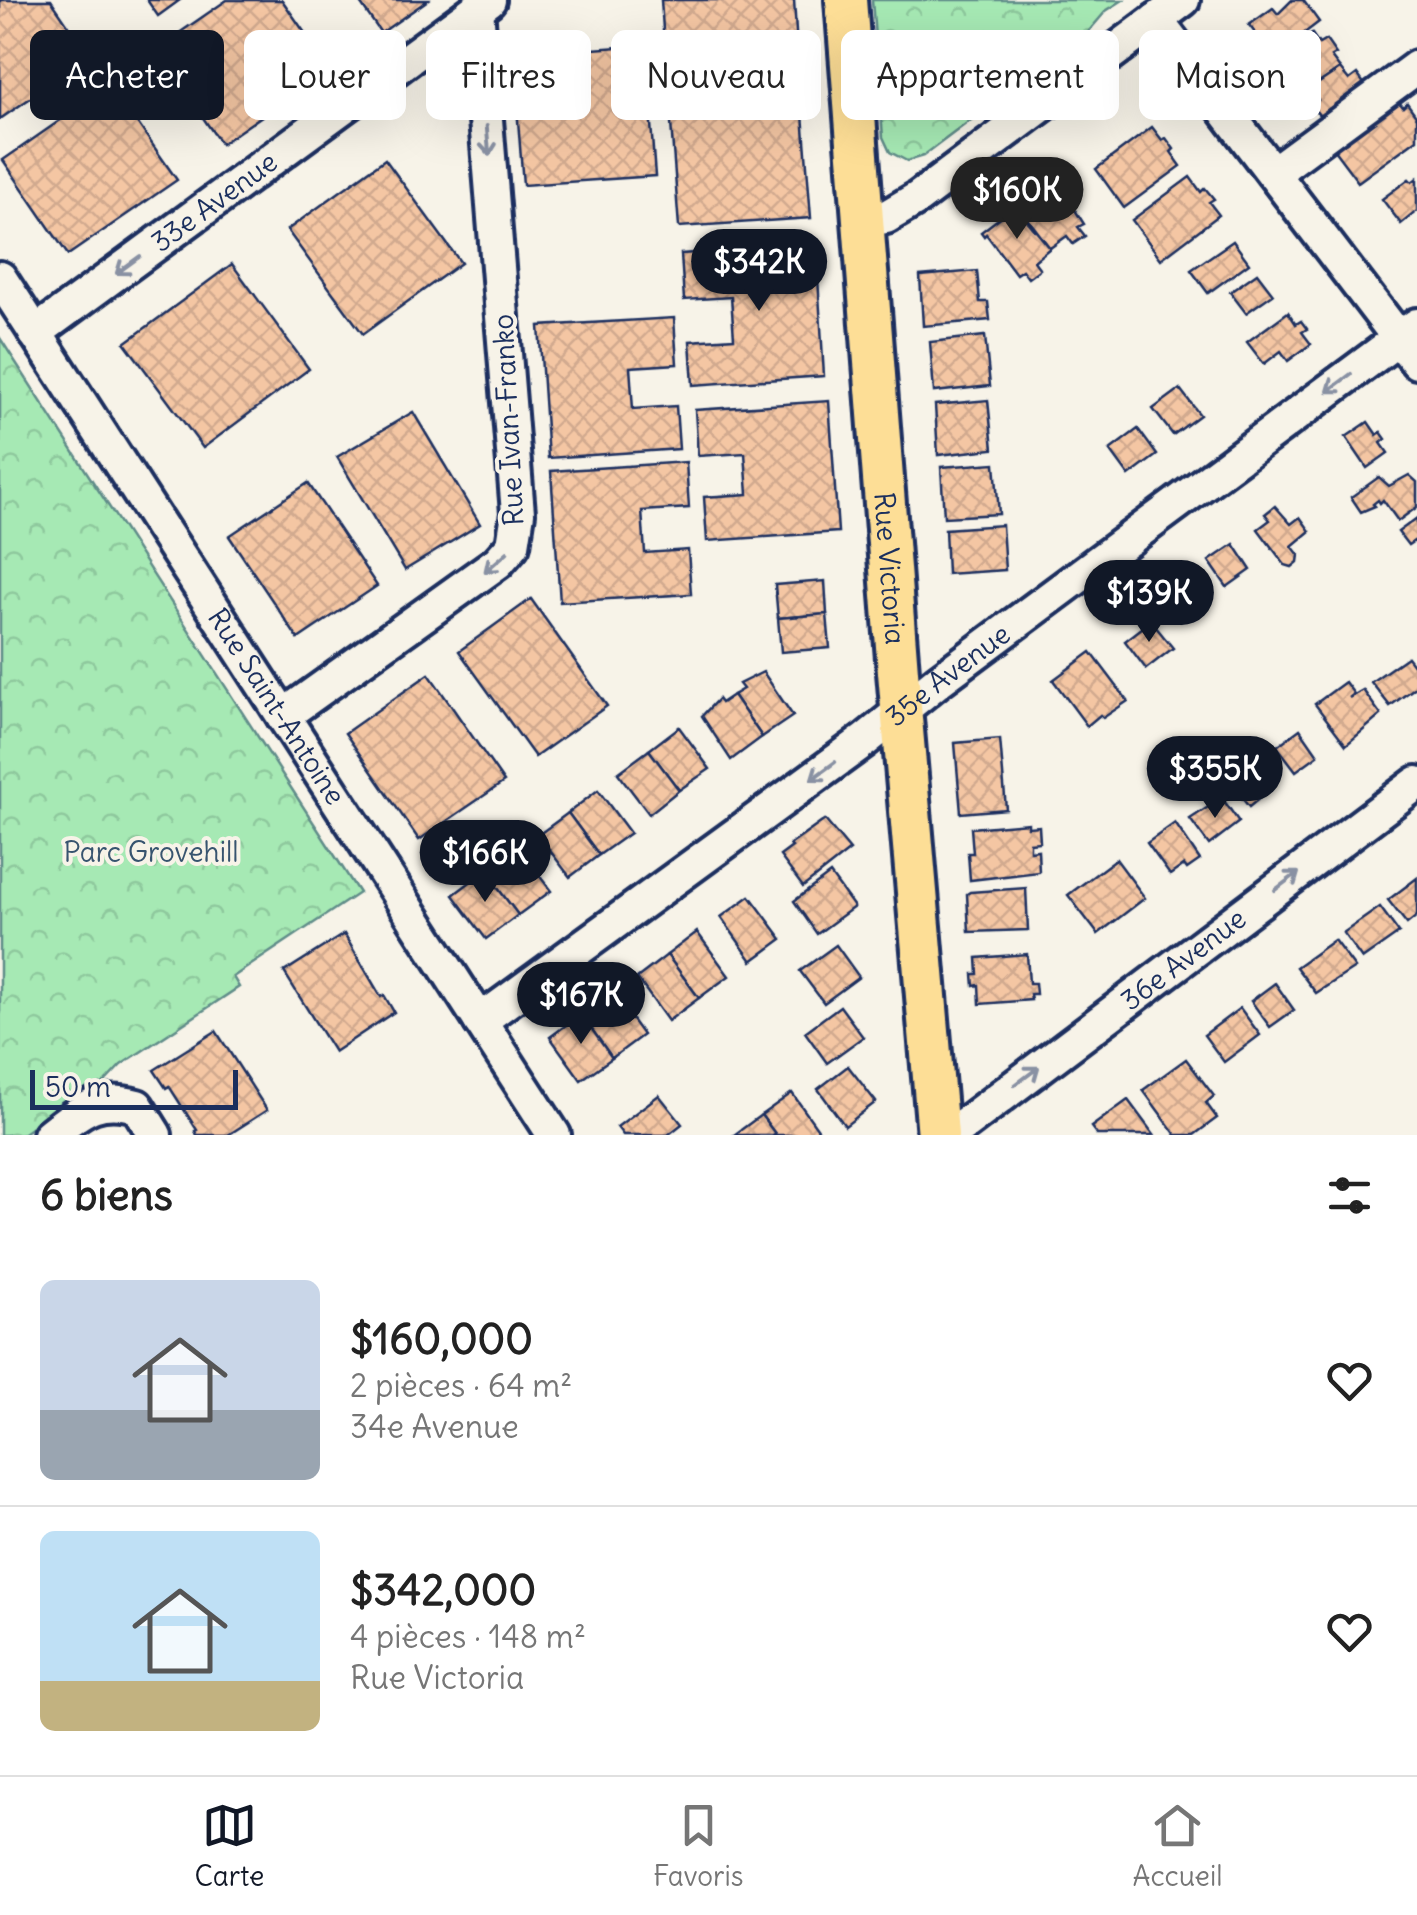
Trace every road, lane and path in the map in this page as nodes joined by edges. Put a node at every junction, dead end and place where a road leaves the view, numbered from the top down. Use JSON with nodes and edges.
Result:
{"nodes":[{"id":1,"x":846,"y":0,"type":"edge"},
{"id":2,"x":1183,"y":0,"type":"edge"},
{"id":3,"x":483,"y":4,"type":"edge"},
{"id":4,"x":1156,"y":20,"type":"junction"},
{"id":5,"x":1417,"y":66,"type":"edge"},
{"id":6,"x":1273,"y":174,"type":"junction"},
{"id":7,"x":863,"y":221,"type":"junction"},
{"id":8,"x":0,"y":278,"type":"edge"},
{"id":9,"x":36,"y":333,"type":"junction"},
{"id":10,"x":1411,"y":342,"type":"edge"},
{"id":11,"x":901,"y":713,"type":"junction"},
{"id":12,"x":283,"y":716,"type":"junction"},
{"id":13,"x":1417,"y":783,"type":"edge"},
{"id":14,"x":480,"y":1021,"type":"junction"},
{"id":15,"x":49,"y":1135,"type":"edge"},
{"id":16,"x":156,"y":1135,"type":"edge"},
{"id":17,"x":554,"y":1135,"type":"edge"},
{"id":18,"x":938,"y":1135,"type":"edge"},
{"id":19,"x":950,"y":1135,"type":"edge"}],
"edges":[{"from":1,"to":7,"type":"main road","name":"Rue Victoria"},
{"from":2,"to":4,"type":"street"},
{"from":3,"to":9,"type":"street","name":"33e Avenue","one_way":true},
{"from":3,"to":12,"type":"street","name":"Rue Ivan-Franko","one_way":true},
{"from":4,"to":6,"type":"street"},
{"from":4,"to":7,"type":"street"},
{"from":5,"to":6,"type":"street"},
{"from":6,"to":10,"type":"street"},
{"from":7,"to":11,"type":"main road","name":"Rue Victoria"},
{"from":8,"to":9,"type":"street","name":"Rue Saint-Antoine"},
{"from":9,"to":12,"type":"street","name":"Rue Saint-Antoine"},
{"from":10,"to":11,"type":"street","name":"35e Avenue","one_way":true},
{"from":11,"to":14,"type":"street","name":"35e Avenue","one_way":true},
{"from":11,"to":18,"type":"main road","name":"Rue Victoria"},
{"from":12,"to":14,"type":"street","name":"Rue Saint-Antoine"},
{"from":19,"to":13,"type":"street","name":"36e Avenue","one_way":true},
{"from":14,"to":17,"type":"street","name":"Rue Saint-Antoine"},
{"from":15,"to":16,"type":"street"}]}
